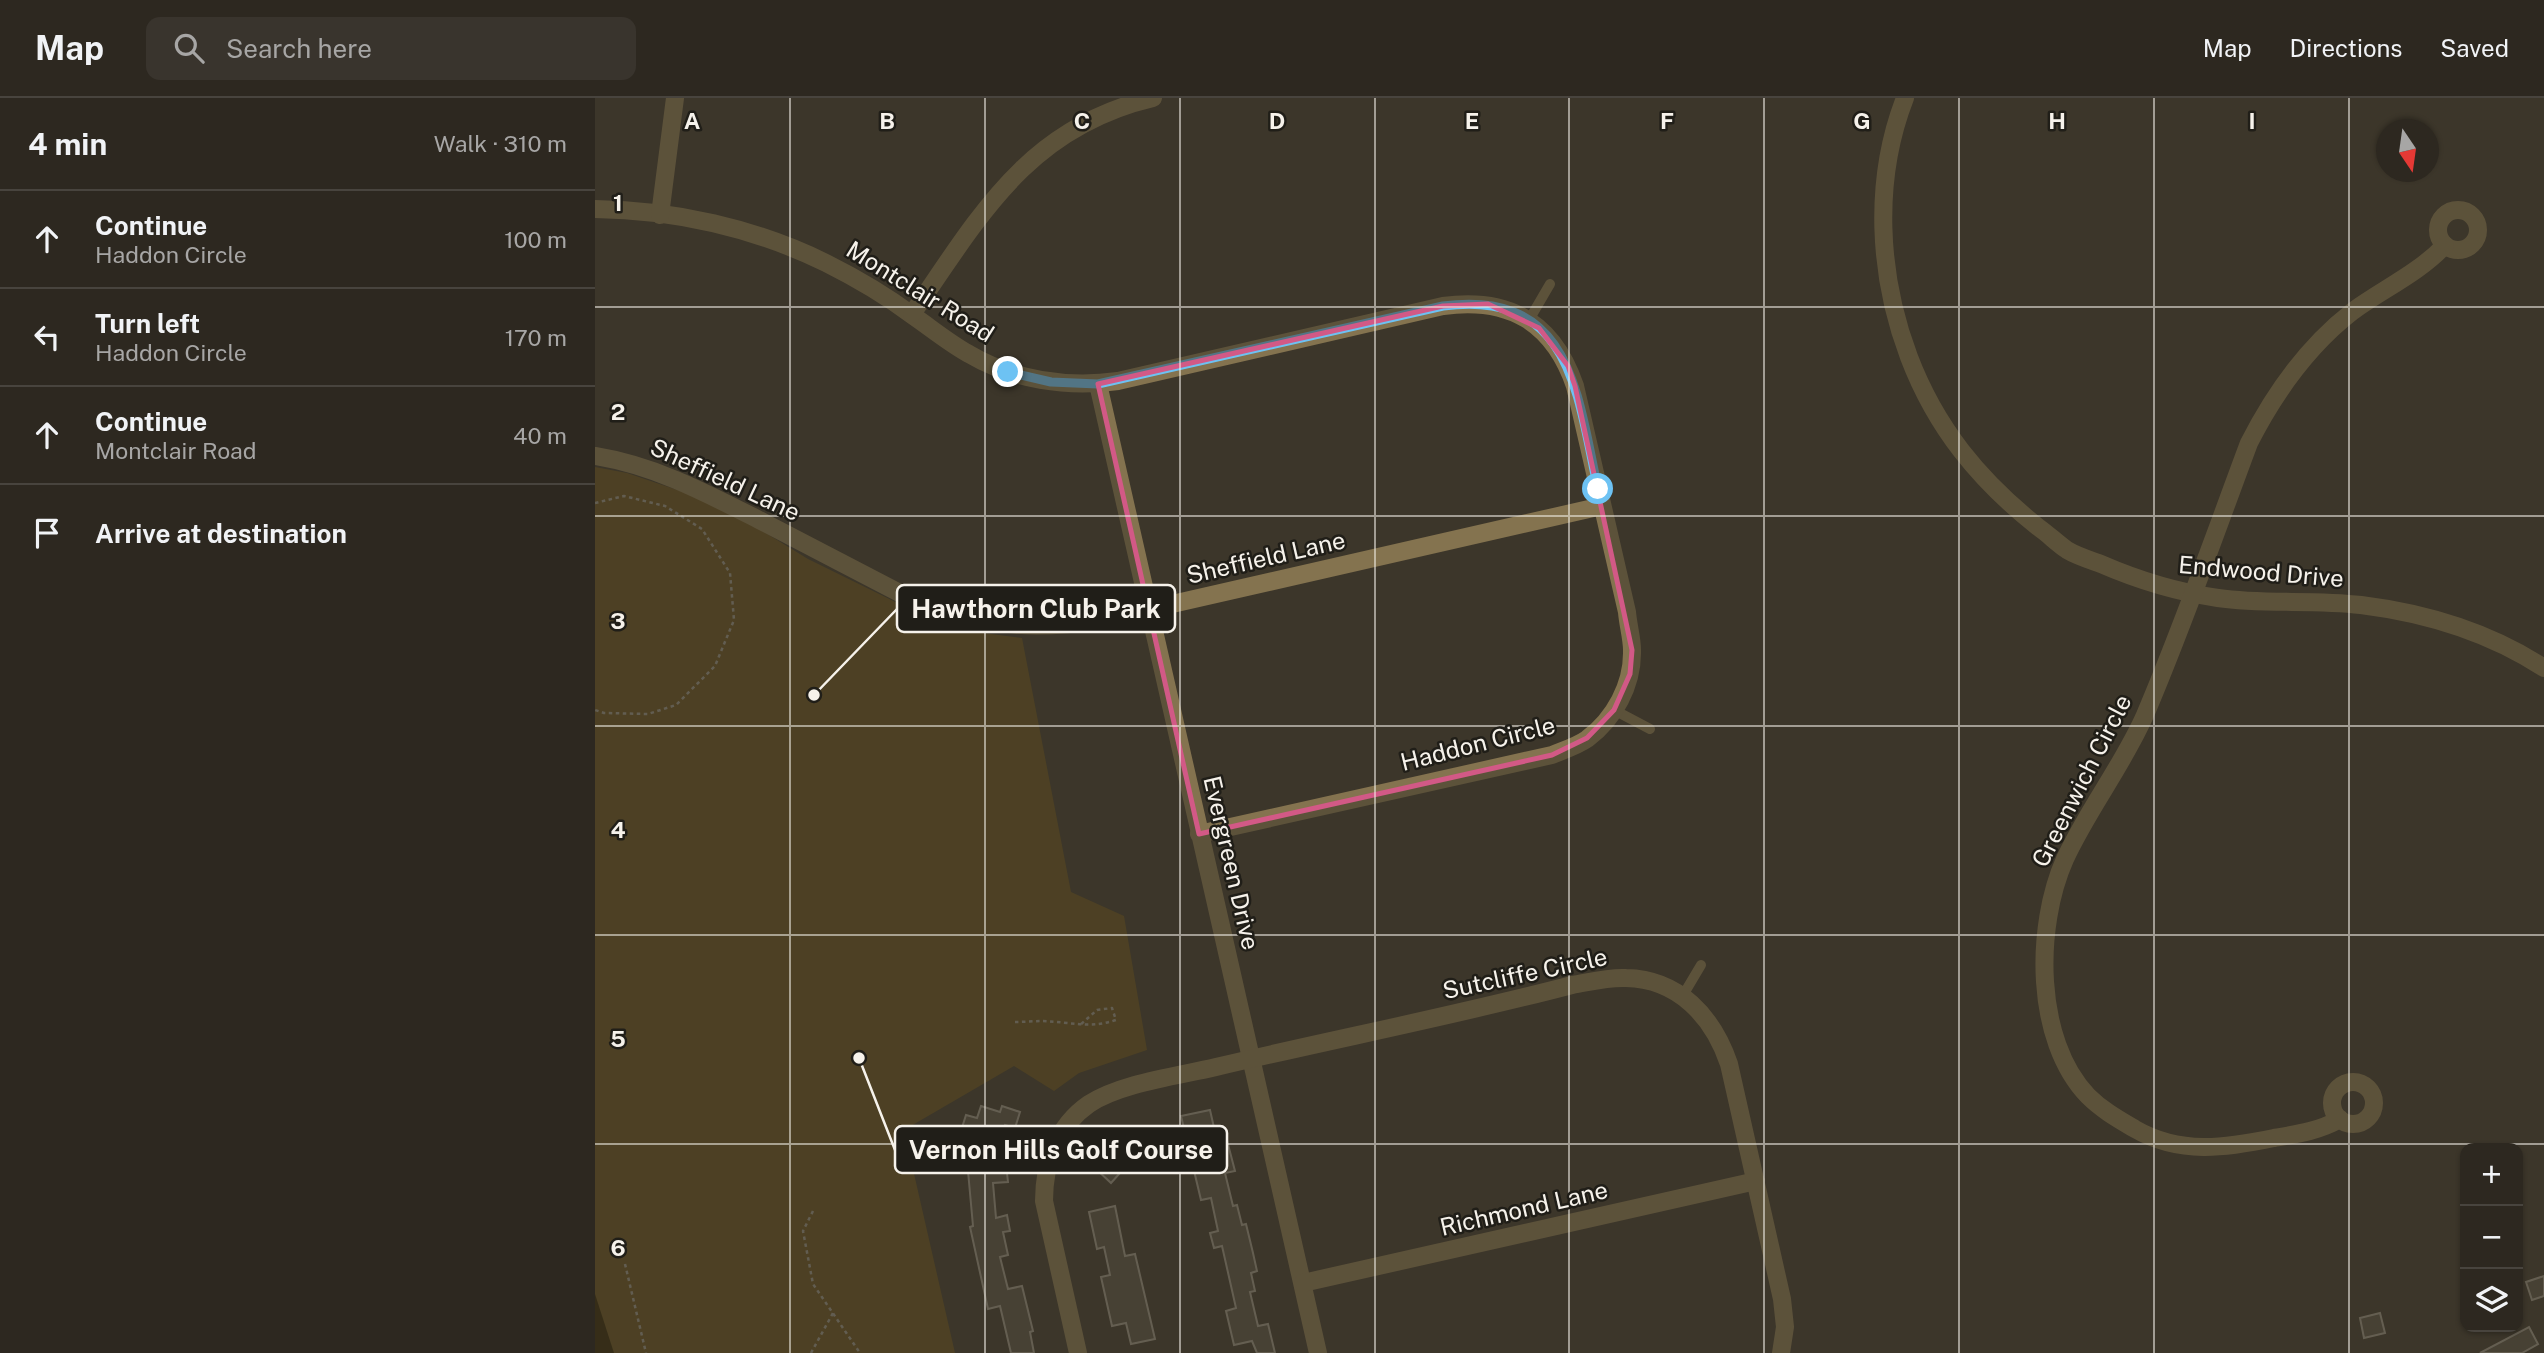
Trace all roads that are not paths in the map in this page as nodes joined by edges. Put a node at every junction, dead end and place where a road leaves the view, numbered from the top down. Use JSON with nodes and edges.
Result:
{"nodes":[{"id":1,"x":675,"y":98,"type":"edge"},
{"id":2,"x":1153,"y":98,"type":"edge"},
{"id":3,"x":1905,"y":98,"type":"edge"},
{"id":4,"x":595,"y":209,"type":"edge"},
{"id":5,"x":660,"y":215,"type":"junction"},
{"id":6,"x":2445,"y":245,"type":"dead end"},
{"id":7,"x":1551,"y":284,"type":"dead end"},
{"id":8,"x":912,"y":314,"type":"junction"},
{"id":9,"x":1529,"y":320,"type":"junction"},
{"id":10,"x":1098,"y":384,"type":"junction"},
{"id":11,"x":595,"y":456,"type":"edge"},
{"id":12,"x":1602,"y":506,"type":"junction"},
{"id":13,"x":2192,"y":593,"type":"junction"},
{"id":14,"x":1148,"y":609,"type":"junction"},
{"id":15,"x":2544,"y":668,"type":"edge"},
{"id":16,"x":1614,"y":710,"type":"junction"},
{"id":17,"x":1650,"y":729,"type":"dead end"},
{"id":18,"x":1199,"y":835,"type":"junction"},
{"id":19,"x":1702,"y":965,"type":"dead end"},
{"id":20,"x":1682,"y":997,"type":"junction"},
{"id":21,"x":1250,"y":1059,"type":"junction"},
{"id":22,"x":2340,"y":1119,"type":"dead end"},
{"id":23,"x":1756,"y":1181,"type":"junction"},
{"id":24,"x":1303,"y":1283,"type":"junction"},
{"id":25,"x":1078,"y":1353,"type":"edge"},
{"id":26,"x":1318,"y":1353,"type":"edge"},
{"id":27,"x":1781,"y":1353,"type":"edge"}],
"edges":[{"from":1,"to":5,"type":"street"},
{"from":2,"to":8,"type":"street"},
{"from":3,"to":13,"type":"street","name":"Endwood Drive"},
{"from":4,"to":5,"type":"street","name":"Montclair Road"},
{"from":5,"to":8,"type":"street","name":"Montclair Road"},
{"from":6,"to":13,"type":"street","name":"Greenwich Circle"},
{"from":7,"to":9,"type":"lane"},
{"from":8,"to":10,"type":"street","name":"Montclair Road"},
{"from":9,"to":10,"type":"street","name":"Haddon Circle"},
{"from":9,"to":12,"type":"street","name":"Haddon Circle"},
{"from":10,"to":14,"type":"street","name":"Evergreen Drive"},
{"from":11,"to":14,"type":"street","name":"Sheffield Lane"},
{"from":12,"to":14,"type":"street","name":"Sheffield Lane"},
{"from":12,"to":16,"type":"street","name":"Haddon Circle"},
{"from":13,"to":15,"type":"street","name":"Endwood Drive"},
{"from":13,"to":22,"type":"street","name":"Greenwich Circle"},
{"from":14,"to":18,"type":"street","name":"Evergreen Drive"},
{"from":16,"to":17,"type":"lane"},
{"from":16,"to":18,"type":"street","name":"Haddon Circle"},
{"from":18,"to":21,"type":"street","name":"Evergreen Drive"},
{"from":19,"to":20,"type":"lane"},
{"from":20,"to":21,"type":"street","name":"Sutcliffe Circle"},
{"from":20,"to":23,"type":"street","name":"Sutcliffe Circle"},
{"from":21,"to":24,"type":"street","name":"Evergreen Drive"},
{"from":21,"to":25,"type":"street","name":"Sutcliffe Circle"},
{"from":23,"to":24,"type":"street","name":"Richmond Lane"},
{"from":23,"to":27,"type":"street","name":"Sutcliffe Circle"},
{"from":24,"to":26,"type":"street","name":"Evergreen Drive"}]}
